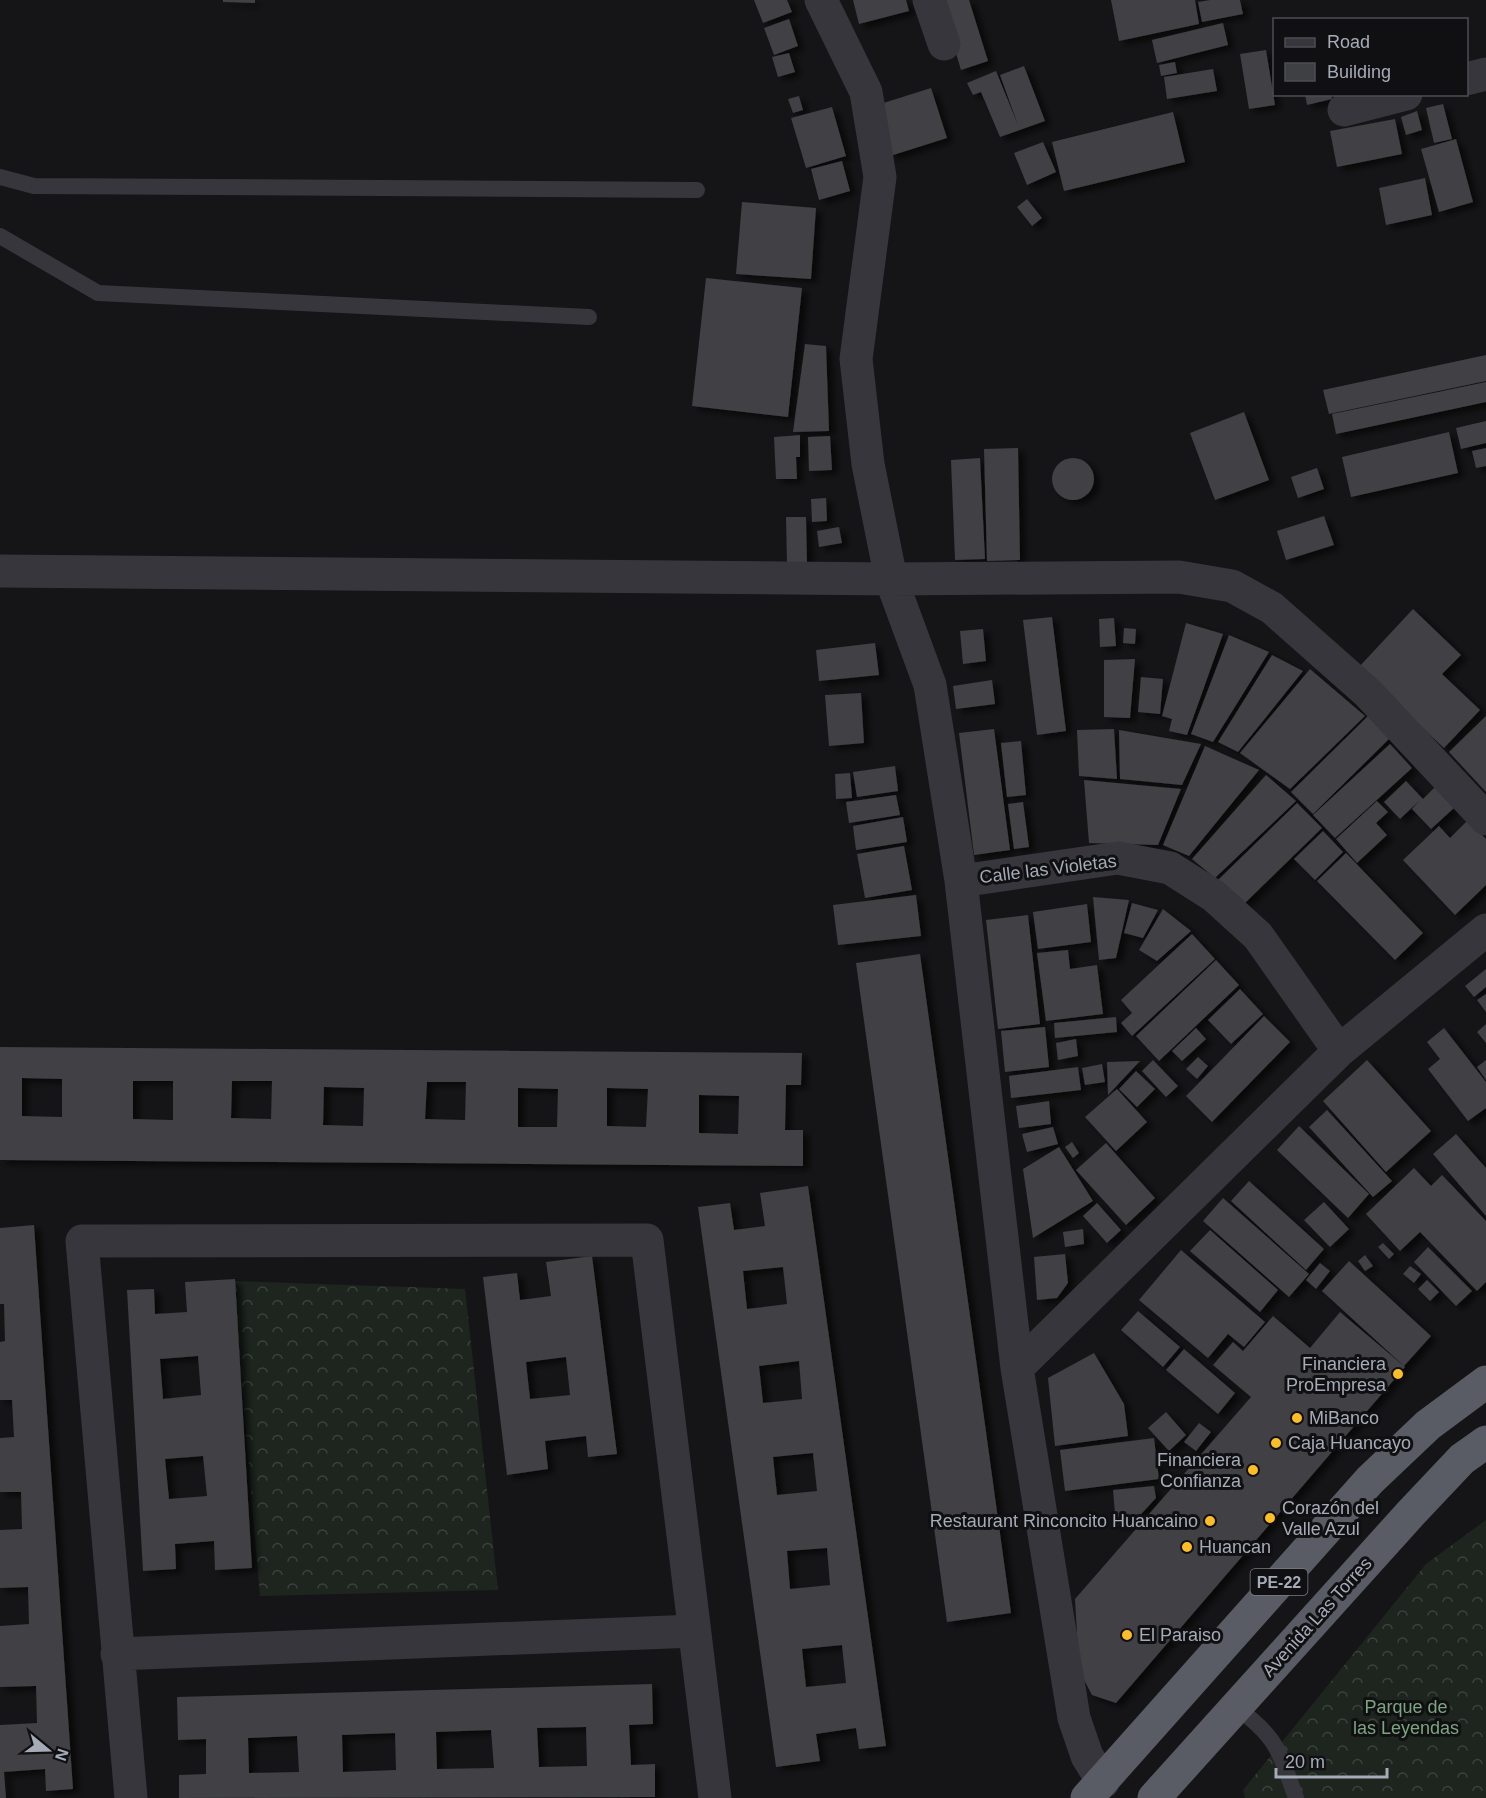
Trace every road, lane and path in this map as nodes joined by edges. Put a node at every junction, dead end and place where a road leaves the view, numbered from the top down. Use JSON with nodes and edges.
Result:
{"nodes":[{"id":1,"x":821,"y":0,"type":"edge"},
{"id":2,"x":928,"y":0,"type":"edge"},
{"id":3,"x":944,"y":44,"type":"dead end"},
{"id":4,"x":1486,"y":74,"type":"edge"},
{"id":5,"x":1468,"y":79,"type":"edge"},
{"id":6,"x":1398,"y":96,"type":"edge"},
{"id":7,"x":1344,"y":110,"type":"dead end"},
{"id":8,"x":0,"y":177,"type":"edge"},
{"id":9,"x":697,"y":190,"type":"dead end"},
{"id":10,"x":0,"y":236,"type":"edge"},
{"id":11,"x":589,"y":316,"type":"dead end"},
{"id":12,"x":0,"y":571,"type":"edge"},
{"id":13,"x":891,"y":579,"type":"junction"},
{"id":14,"x":1486,"y":819,"type":"edge"},
{"id":15,"x":961,"y":881,"type":"junction"},
{"id":16,"x":1486,"y":930,"type":"edge"},
{"id":17,"x":1339,"y":1051,"type":"junction"},
{"id":18,"x":1017,"y":1368,"type":"junction"},
{"id":19,"x":1486,"y":1382,"type":"edge"},
{"id":20,"x":1486,"y":1442,"type":"edge"},
{"id":21,"x":694,"y":1631,"type":"junction"},
{"id":22,"x":117,"y":1654,"type":"junction"},
{"id":23,"x":1236,"y":1707,"type":"junction"},
{"id":24,"x":1095,"y":1790,"type":"edge"},
{"id":25,"x":131,"y":1798,"type":"edge"},
{"id":26,"x":715,"y":1798,"type":"edge"},
{"id":27,"x":1154,"y":1798,"type":"edge"},
{"id":28,"x":1296,"y":1798,"type":"edge"}],
"edges":[{"from":1,"to":13,"type":"street"},
{"from":2,"to":3,"type":"street"},
{"from":4,"to":5,"type":"street"},
{"from":6,"to":7,"type":"street"},
{"from":8,"to":9,"type":"lane"},
{"from":10,"to":11,"type":"lane"},
{"from":12,"to":13,"type":"street"},
{"from":13,"to":14,"type":"street"},
{"from":13,"to":15,"type":"street"},
{"from":15,"to":17,"type":"street","name":"Calle las Violetas"},
{"from":15,"to":18,"type":"street"},
{"from":16,"to":17,"type":"street"},
{"from":17,"to":18,"type":"street"},
{"from":18,"to":24,"type":"street"},
{"from":19,"to":24,"type":"highway","number":"PE-22"},
{"from":20,"to":23,"type":"highway","name":"Avenida Las Torres","number":"PE-22"},
{"from":21,"to":22,"type":"street"},
{"from":21,"to":22,"type":"street"},
{"from":21,"to":26,"type":"street"},
{"from":22,"to":25,"type":"street"},
{"from":23,"to":27,"type":"highway","name":"Avenida Las Torres","number":"PE-22"},
{"from":23,"to":28,"type":"lane"}]}
